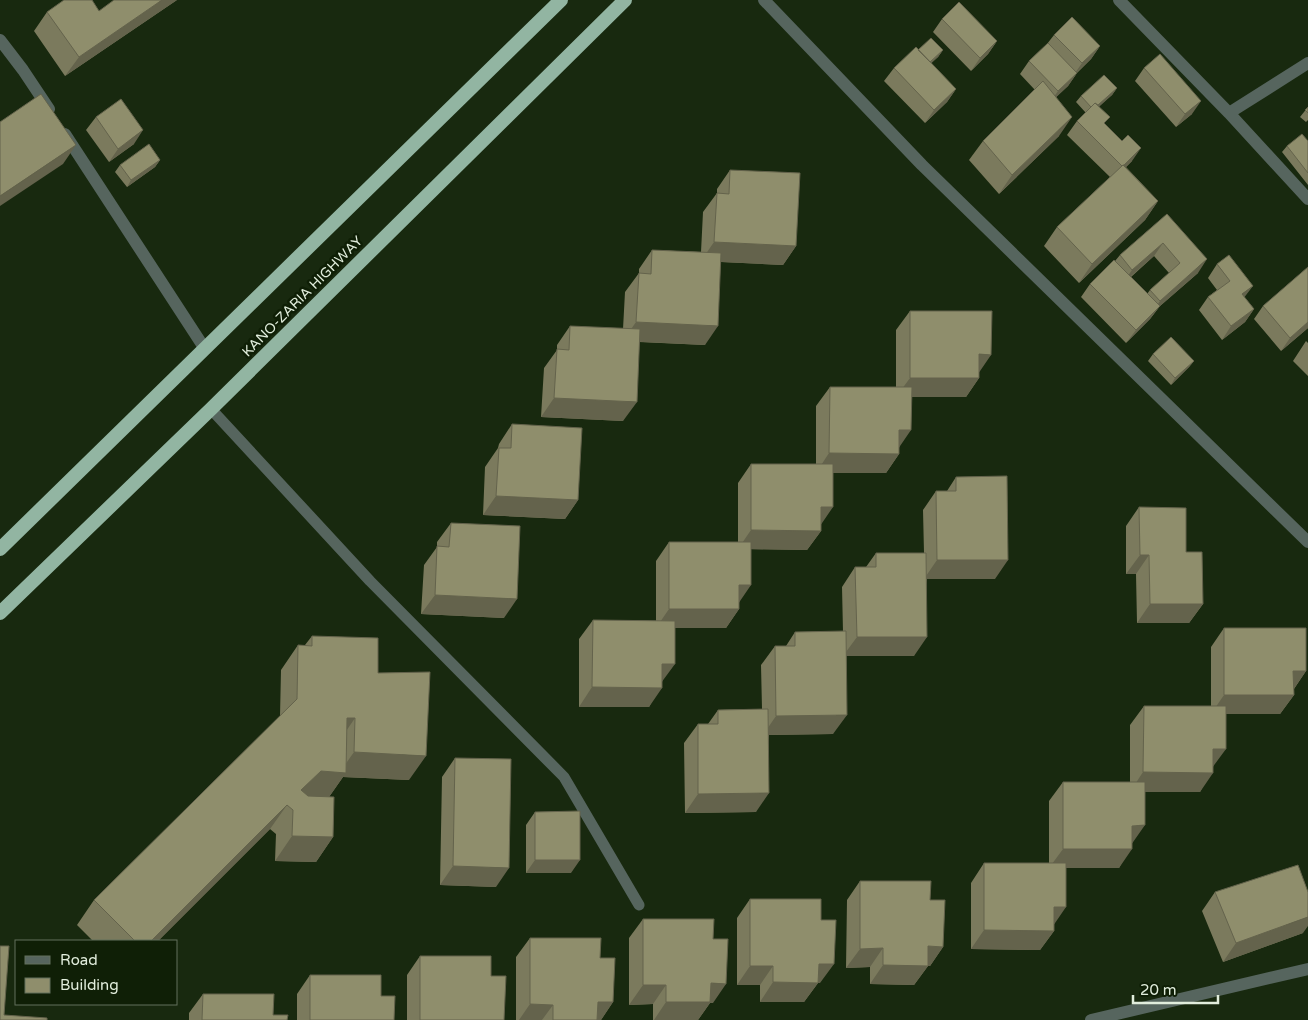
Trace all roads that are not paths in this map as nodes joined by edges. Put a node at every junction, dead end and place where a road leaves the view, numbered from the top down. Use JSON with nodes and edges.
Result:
{"nodes":[{"id":1,"x":561,"y":0,"type":"edge"},
{"id":2,"x":625,"y":0,"type":"edge"},
{"id":3,"x":764,"y":0,"type":"edge"},
{"id":4,"x":1119,"y":0,"type":"edge"},
{"id":5,"x":0,"y":40,"type":"edge"},
{"id":6,"x":1308,"y":63,"type":"edge"},
{"id":7,"x":1228,"y":113,"type":"junction"},
{"id":8,"x":1308,"y":198,"type":"edge"},
{"id":9,"x":204,"y":350,"type":"junction"},
{"id":10,"x":211,"y":409,"type":"junction"},
{"id":11,"x":1308,"y":542,"type":"edge"},
{"id":12,"x":0,"y":549,"type":"edge"},
{"id":13,"x":0,"y":613,"type":"edge"},
{"id":14,"x":639,"y":906,"type":"dead end"},
{"id":15,"x":1308,"y":969,"type":"edge"},
{"id":16,"x":1142,"y":1014,"type":"edge"},
{"id":17,"x":1092,"y":1020,"type":"edge"}],
"edges":[{"from":1,"to":9,"type":"highway"},
{"from":2,"to":10,"type":"highway","name":"KANO-ZARIA HIGHWAY"},
{"from":3,"to":11,"type":"street"},
{"from":4,"to":7,"type":"street"},
{"from":5,"to":9,"type":"street"},
{"from":6,"to":7,"type":"street"},
{"from":7,"to":8,"type":"street"},
{"from":9,"to":12,"type":"highway"},
{"from":10,"to":13,"type":"highway","name":"KANO-ZARIA HIGHWAY"},
{"from":10,"to":14,"type":"lane"},
{"from":15,"to":16,"type":"street"},
{"from":16,"to":17,"type":"street"}]}
